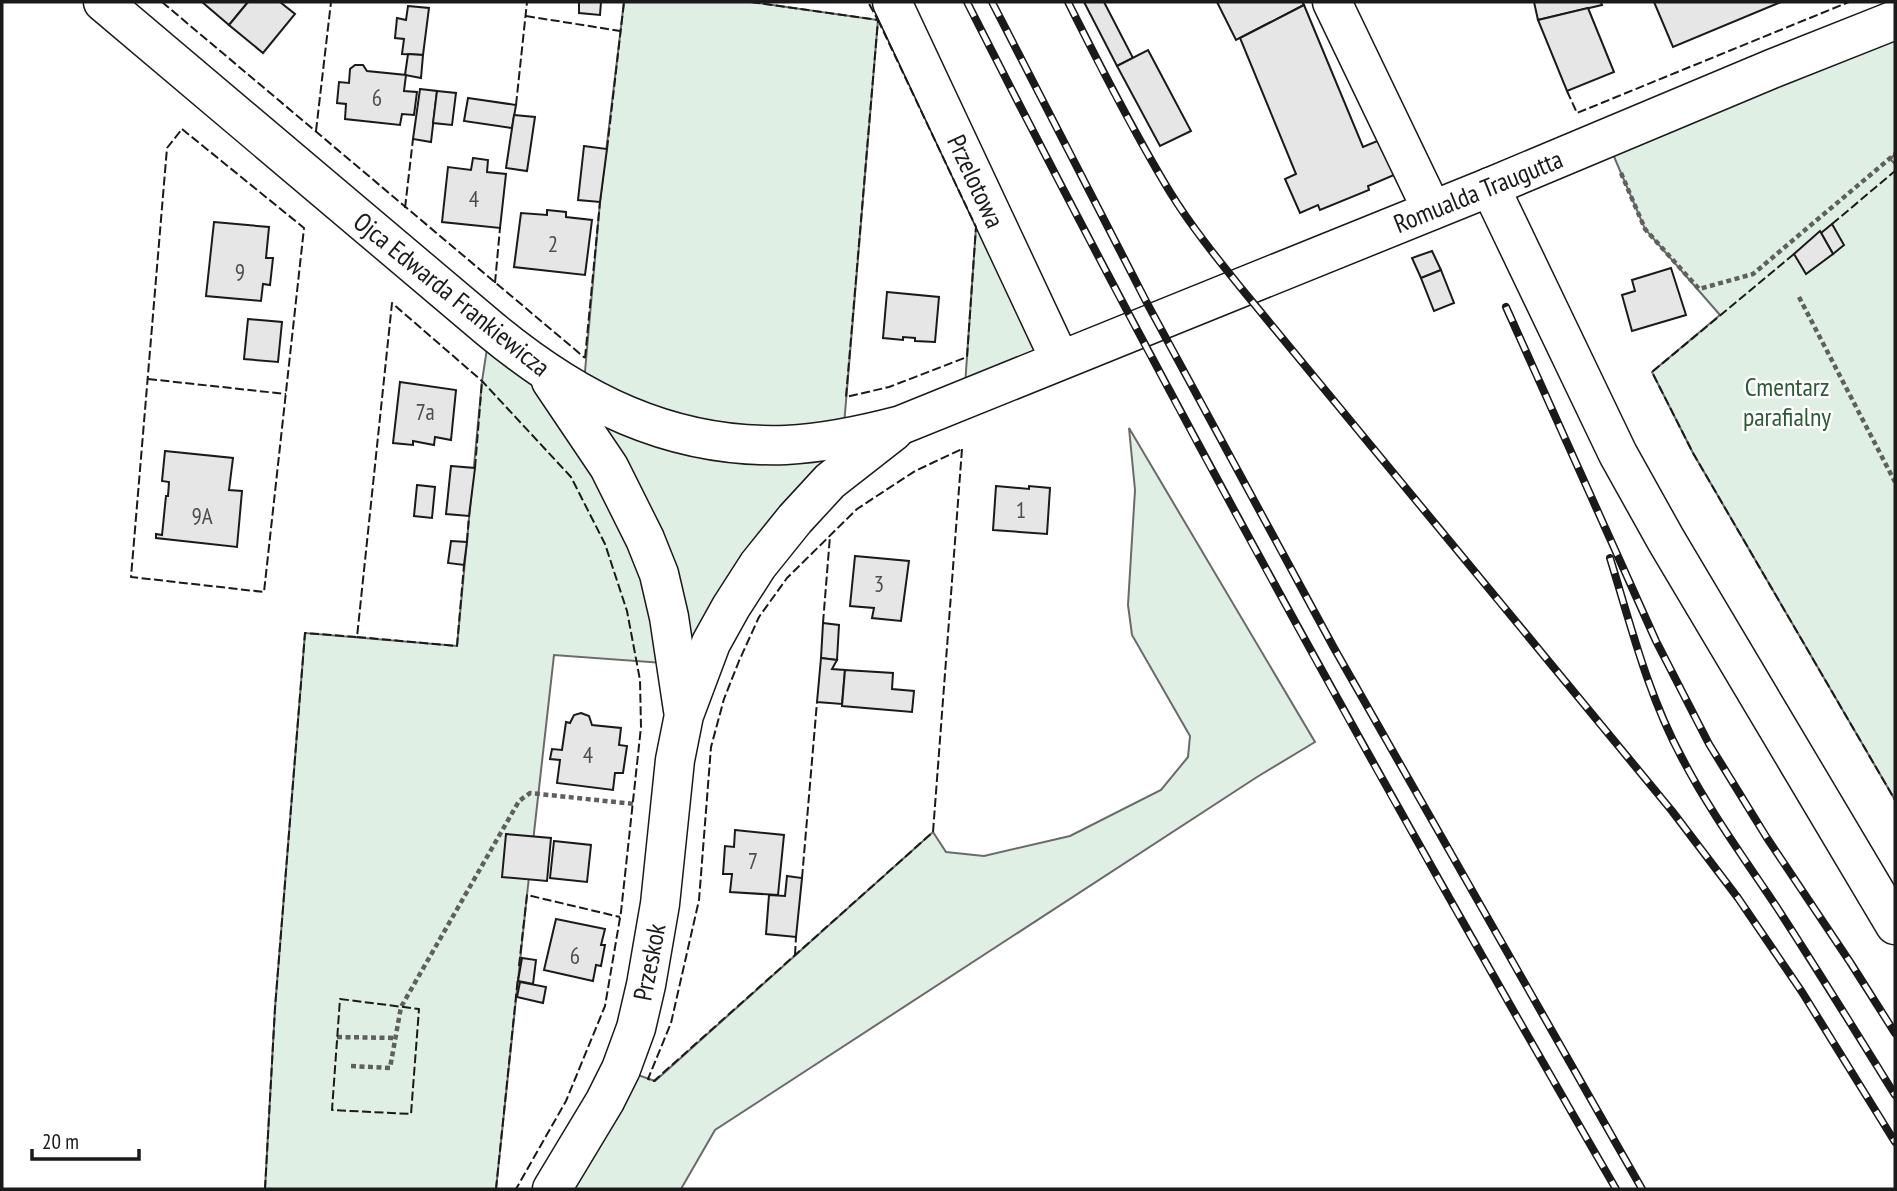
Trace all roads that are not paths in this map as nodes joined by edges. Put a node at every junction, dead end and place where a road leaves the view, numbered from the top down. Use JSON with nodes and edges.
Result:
{"nodes":[{"id":1,"x":103,"y":2,"type":"edge"},
{"id":2,"x":892,"y":2,"type":"edge"},
{"id":3,"x":1332,"y":2,"type":"edge"},
{"id":4,"x":1895,"y":20,"type":"edge"},
{"id":5,"x":1490,"y":187,"type":"junction"},
{"id":6,"x":1432,"y":211,"type":"junction"},
{"id":7,"x":1060,"y":360,"type":"junction"},
{"id":8,"x":546,"y":373,"type":"junction"},
{"id":9,"x":901,"y":425,"type":"junction"},
{"id":10,"x":684,"y":715,"type":"junction"},
{"id":11,"x":1895,"y":925,"type":"edge"},
{"id":12,"x":552,"y":1189,"type":"edge"}],
"edges":[{"from":1,"to":8,"type":"street","name":"Ojca Edwarda Frankiewicza"},
{"from":2,"to":7,"type":"street","name":"Przelotowa"},
{"from":3,"to":6,"type":"street"},
{"from":4,"to":5,"type":"street","name":"Romualda Traugutta"},
{"from":5,"to":6,"type":"street","name":"Romualda Traugutta"},
{"from":5,"to":11,"type":"street"},
{"from":6,"to":7,"type":"street","name":"Romualda Traugutta"},
{"from":7,"to":9,"type":"street","name":"Ojca Edwarda Frankiewicza"},
{"from":8,"to":9,"type":"street","name":"Ojca Edwarda Frankiewicza"},
{"from":8,"to":10,"type":"street","name":"Przeskok"},
{"from":9,"to":10,"type":"street","name":"Przeskok"},
{"from":10,"to":12,"type":"street","name":"Przeskok"}]}
